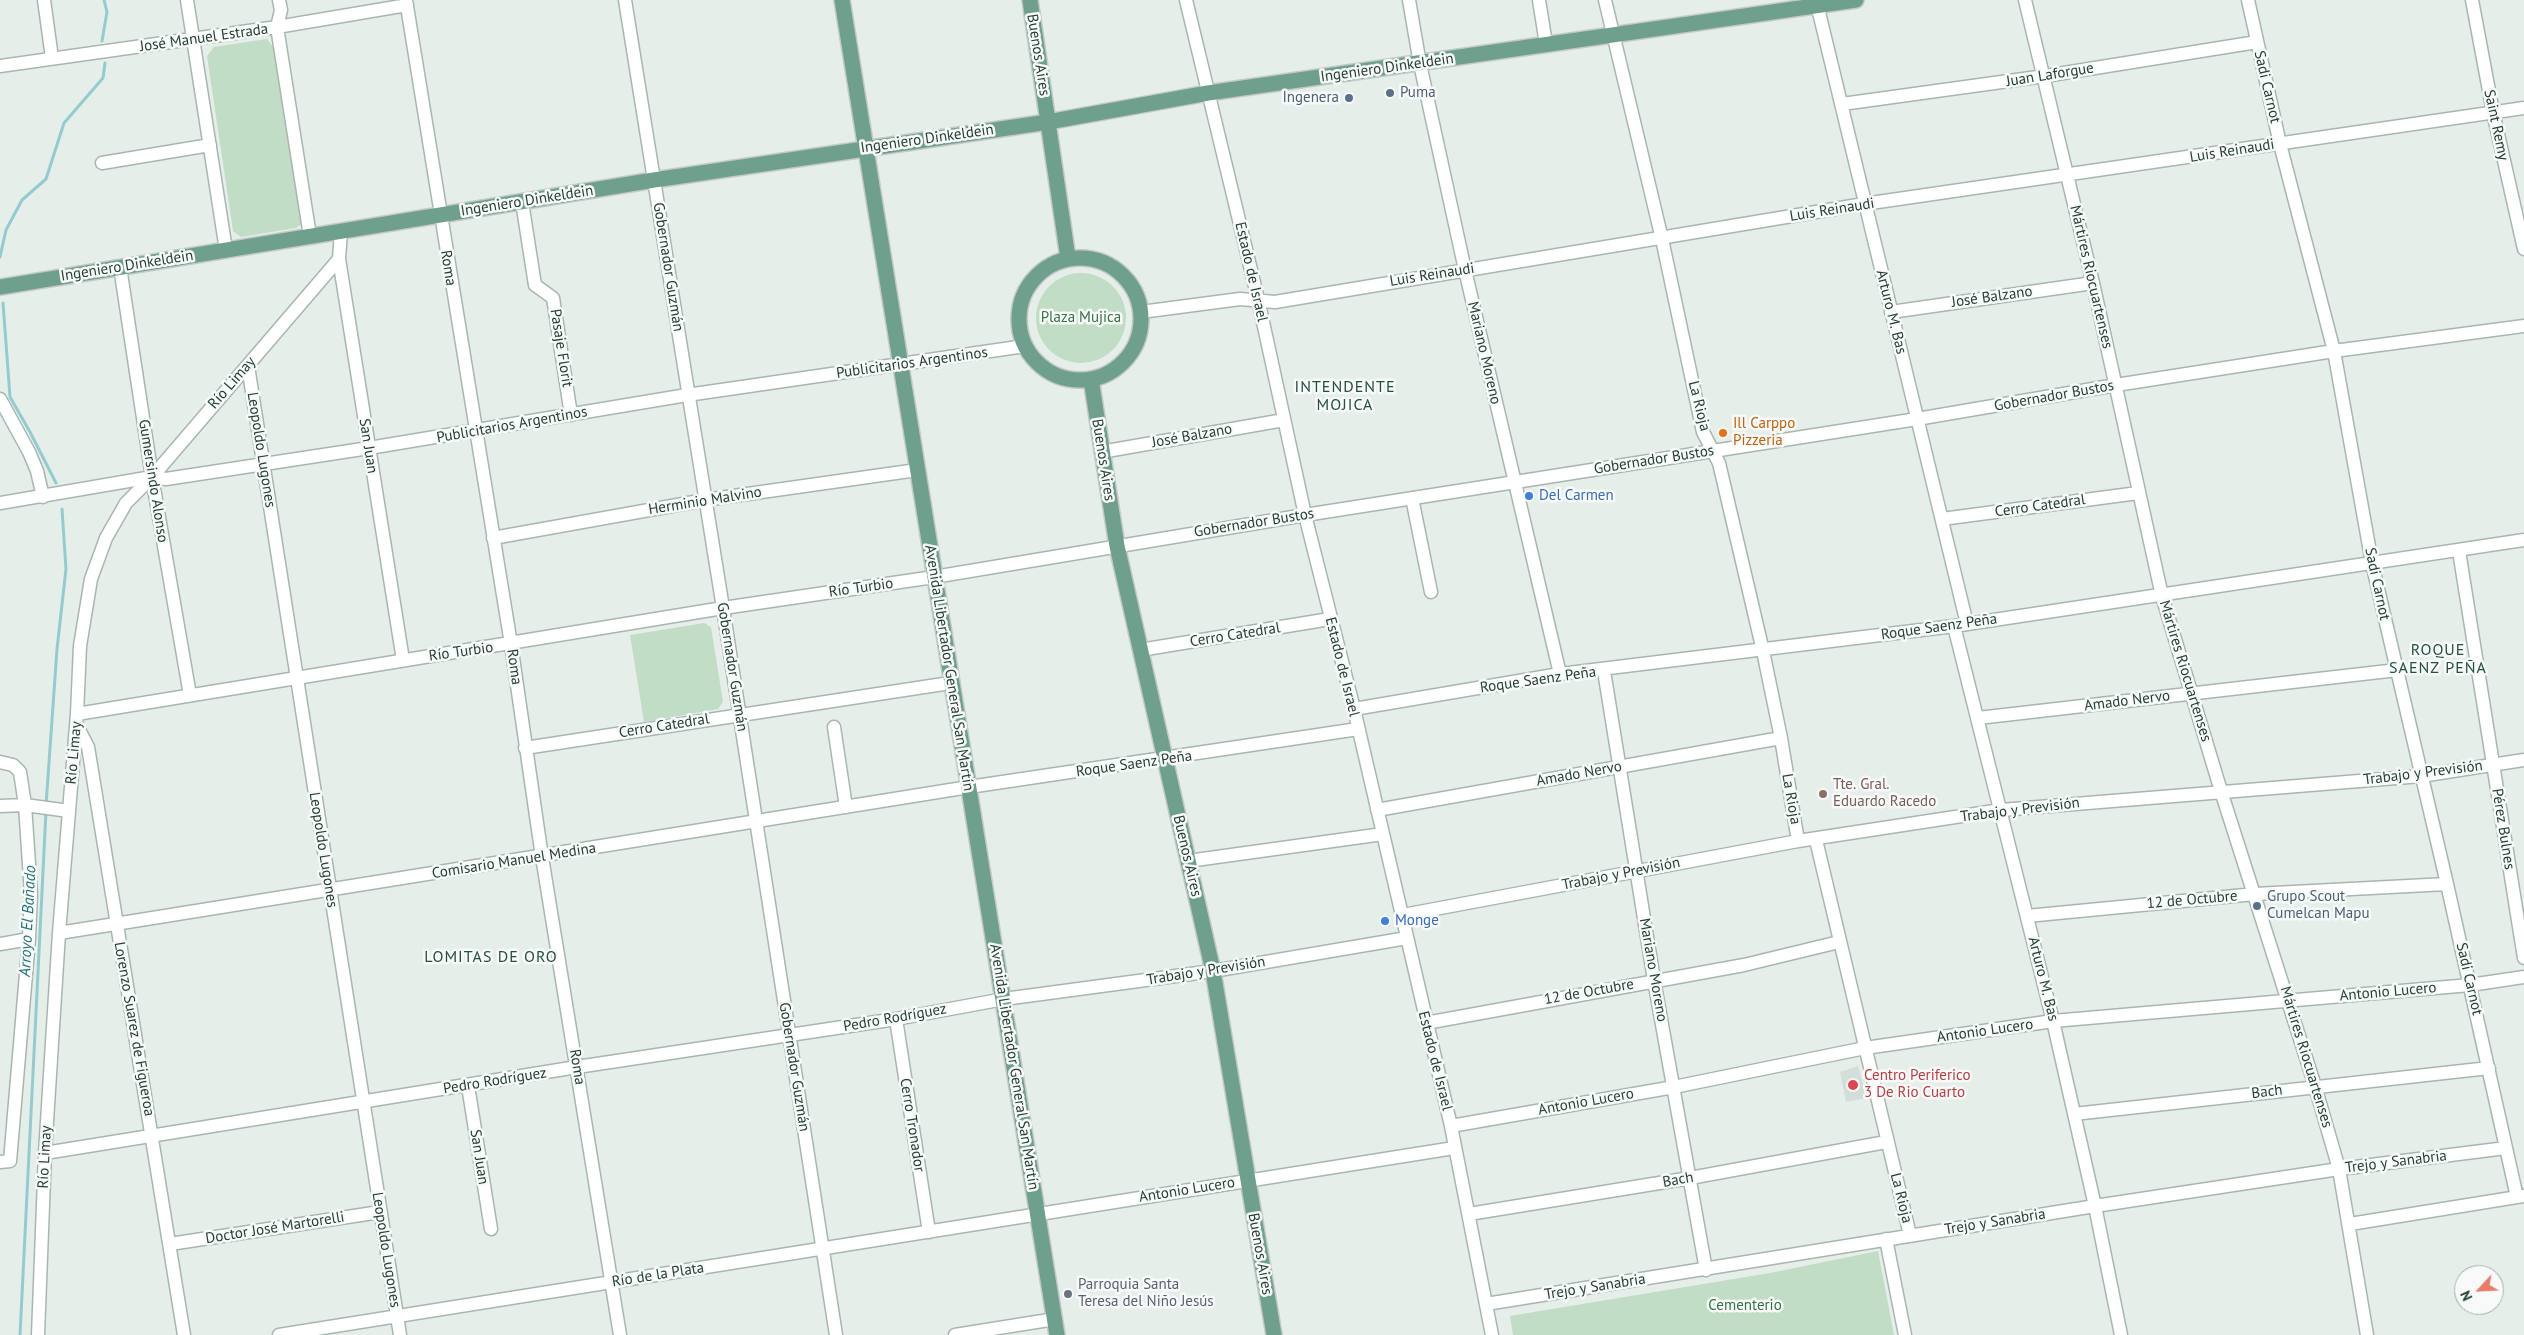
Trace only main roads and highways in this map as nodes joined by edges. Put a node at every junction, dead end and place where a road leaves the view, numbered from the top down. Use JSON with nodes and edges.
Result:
{"nodes":[{"id":1,"x":842,"y":0,"type":"edge"},
{"id":2,"x":1030,"y":0,"type":"edge"},
{"id":3,"x":1856,"y":0,"type":"edge"},
{"id":4,"x":1816,"y":3,"type":"edge"},
{"id":5,"x":1048,"y":122,"type":"junction"},
{"id":6,"x":865,"y":148,"type":"junction"},
{"id":7,"x":1068,"y":258,"type":"junction"},
{"id":8,"x":0,"y":287,"type":"edge"},
{"id":9,"x":1091,"y":379,"type":"junction"},
{"id":10,"x":1057,"y":1335,"type":"edge"},
{"id":11,"x":1274,"y":1335,"type":"edge"}],
"edges":[{"from":1,"to":6,"type":"main road","name":"Avenida Libertador General San Martín"},
{"from":2,"to":5,"type":"main road","name":"Buenos Aires"},
{"from":3,"to":4,"type":"main road","name":"Ingeniero Dinkeldein"},
{"from":4,"to":5,"type":"main road","name":"Ingeniero Dinkeldein"},
{"from":5,"to":6,"type":"main road","name":"Ingeniero Dinkeldein"},
{"from":5,"to":7,"type":"main road","name":"Buenos Aires"},
{"from":6,"to":8,"type":"main road","name":"Ingeniero Dinkeldein"},
{"from":6,"to":10,"type":"main road","name":"Avenida Libertador General San Martín"},
{"from":7,"to":9,"type":"main road"},
{"from":7,"to":9,"type":"main road"},
{"from":9,"to":11,"type":"main road","name":"Buenos Aires"}]}
